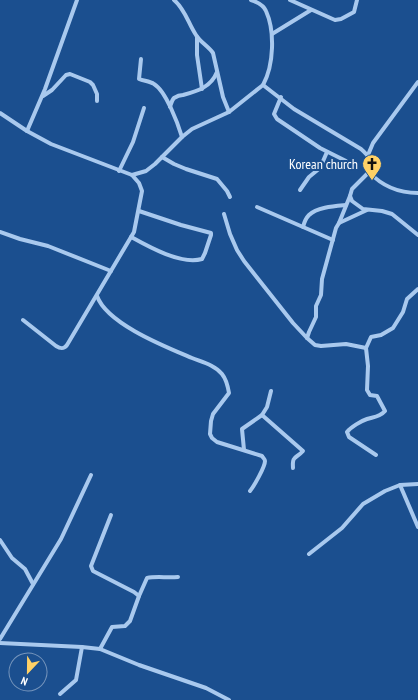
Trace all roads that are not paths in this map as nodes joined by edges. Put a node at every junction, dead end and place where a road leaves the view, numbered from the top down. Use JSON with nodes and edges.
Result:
{"nodes":[{"id":1,"x":76,"y":0,"type":"edge"},
{"id":2,"x":174,"y":0,"type":"edge"},
{"id":3,"x":252,"y":0,"type":"edge"},
{"id":4,"x":290,"y":0,"type":"edge"},
{"id":5,"x":357,"y":0,"type":"edge"},
{"id":6,"x":311,"y":10,"type":"junction"},
{"id":7,"x":272,"y":34,"type":"junction"},
{"id":8,"x":197,"y":37,"type":"junction"},
{"id":9,"x":141,"y":59,"type":"dead end"},
{"id":10,"x":218,"y":72,"type":"junction"},
{"id":11,"x":418,"y":82,"type":"edge"},
{"id":12,"x":264,"y":85,"type":"junction"},
{"id":13,"x":202,"y":88,"type":"junction"},
{"id":14,"x":42,"y":96,"type":"junction"},
{"id":15,"x":281,"y":97,"type":"junction"},
{"id":16,"x":97,"y":101,"type":"dead end"},
{"id":17,"x":170,"y":107,"type":"junction"},
{"id":18,"x":144,"y":108,"type":"dead end"},
{"id":19,"x":229,"y":112,"type":"junction"},
{"id":20,"x":0,"y":113,"type":"edge"},
{"id":21,"x":27,"y":131,"type":"junction"},
{"id":22,"x":182,"y":137,"type":"junction"},
{"id":23,"x":327,"y":152,"type":"junction"},
{"id":24,"x":368,"y":156,"type":"junction"},
{"id":25,"x":162,"y":157,"type":"junction"},
{"id":26,"x":346,"y":161,"type":"dead end"},
{"id":27,"x":119,"y":171,"type":"junction"},
{"id":28,"x":369,"y":172,"type":"junction"},
{"id":29,"x":132,"y":175,"type":"junction"},
{"id":30,"x":300,"y":190,"type":"dead end"},
{"id":31,"x":418,"y":193,"type":"edge"},
{"id":32,"x":350,"y":196,"type":"junction"},
{"id":33,"x":230,"y":197,"type":"dead end"},
{"id":34,"x":346,"y":205,"type":"junction"},
{"id":35,"x":257,"y":207,"type":"dead end"},
{"id":36,"x":368,"y":210,"type":"junction"},
{"id":37,"x":139,"y":211,"type":"junction"},
{"id":38,"x":224,"y":214,"type":"dead end"},
{"id":39,"x":339,"y":223,"type":"junction"},
{"id":40,"x":303,"y":227,"type":"junction"},
{"id":41,"x":0,"y":232,"type":"edge"},
{"id":42,"x":418,"y":235,"type":"edge"},
{"id":43,"x":131,"y":237,"type":"junction"},
{"id":44,"x":333,"y":240,"type":"junction"},
{"id":45,"x":111,"y":271,"type":"junction"},
{"id":46,"x":418,"y":288,"type":"edge"},
{"id":47,"x":97,"y":296,"type":"junction"},
{"id":48,"x":23,"y":320,"type":"dead end"},
{"id":49,"x":307,"y":338,"type":"junction"},
{"id":50,"x":366,"y":348,"type":"junction"},
{"id":51,"x":271,"y":391,"type":"dead end"},
{"id":52,"x":262,"y":415,"type":"junction"},
{"id":53,"x":244,"y":450,"type":"junction"},
{"id":54,"x":376,"y":455,"type":"dead end"},
{"id":55,"x":293,"y":468,"type":"dead end"},
{"id":56,"x":91,"y":475,"type":"dead end"},
{"id":57,"x":418,"y":484,"type":"edge"},
{"id":58,"x":400,"y":485,"type":"junction"},
{"id":59,"x":250,"y":491,"type":"dead end"},
{"id":60,"x":111,"y":514,"type":"dead end"},
{"id":61,"x":418,"y":527,"type":"edge"},
{"id":62,"x":0,"y":540,"type":"edge"},
{"id":63,"x":309,"y":554,"type":"dead end"},
{"id":64,"x":178,"y":577,"type":"dead end"},
{"id":65,"x":34,"y":584,"type":"junction"},
{"id":66,"x":139,"y":596,"type":"junction"},
{"id":67,"x":0,"y":640,"type":"edge"},
{"id":68,"x":0,"y":643,"type":"edge"},
{"id":69,"x":82,"y":647,"type":"junction"},
{"id":70,"x":100,"y":650,"type":"junction"},
{"id":71,"x":60,"y":694,"type":"dead end"},
{"id":72,"x":229,"y":700,"type":"edge"}],
"edges":[{"from":1,"to":14,"type":"street"},
{"from":2,"to":8,"type":"street"},
{"from":3,"to":7,"type":"street"},
{"from":4,"to":6,"type":"street"},
{"from":5,"to":6,"type":"street"},
{"from":6,"to":7,"type":"street"},
{"from":7,"to":12,"type":"street"},
{"from":8,"to":10,"type":"street"},
{"from":8,"to":13,"type":"street"},
{"from":9,"to":17,"type":"street"},
{"from":10,"to":13,"type":"street"},
{"from":10,"to":19,"type":"street"},
{"from":11,"to":24,"type":"street"},
{"from":12,"to":15,"type":"street"},
{"from":12,"to":19,"type":"street"},
{"from":13,"to":17,"type":"street"},
{"from":14,"to":16,"type":"street"},
{"from":14,"to":21,"type":"street"},
{"from":15,"to":23,"type":"street"},
{"from":15,"to":24,"type":"street"},
{"from":17,"to":22,"type":"street"},
{"from":18,"to":27,"type":"street"},
{"from":19,"to":22,"type":"street"},
{"from":20,"to":21,"type":"street"},
{"from":21,"to":27,"type":"street"},
{"from":22,"to":25,"type":"street"},
{"from":23,"to":26,"type":"street"},
{"from":23,"to":30,"type":"street"},
{"from":24,"to":28,"type":"street"},
{"from":25,"to":29,"type":"street"},
{"from":25,"to":33,"type":"street"},
{"from":27,"to":29,"type":"street"},
{"from":28,"to":31,"type":"street"},
{"from":28,"to":32,"type":"street"},
{"from":29,"to":37,"type":"street"},
{"from":32,"to":34,"type":"street"},
{"from":32,"to":36,"type":"street"},
{"from":34,"to":39,"type":"street"},
{"from":34,"to":40,"type":"street"},
{"from":35,"to":40,"type":"street"},
{"from":36,"to":39,"type":"street"},
{"from":36,"to":42,"type":"street"},
{"from":37,"to":43,"type":"street"},
{"from":37,"to":43,"type":"street"},
{"from":38,"to":49,"type":"street"},
{"from":39,"to":44,"type":"street"},
{"from":40,"to":44,"type":"street"},
{"from":41,"to":45,"type":"street"},
{"from":43,"to":45,"type":"street"},
{"from":44,"to":49,"type":"street"},
{"from":45,"to":47,"type":"street"},
{"from":46,"to":50,"type":"street"},
{"from":47,"to":48,"type":"street"},
{"from":47,"to":53,"type":"street"},
{"from":49,"to":50,"type":"street"},
{"from":50,"to":54,"type":"street"},
{"from":51,"to":52,"type":"street"},
{"from":52,"to":53,"type":"street"},
{"from":52,"to":55,"type":"street"},
{"from":53,"to":59,"type":"street"},
{"from":56,"to":65,"type":"street"},
{"from":57,"to":58,"type":"street"},
{"from":58,"to":61,"type":"street"},
{"from":58,"to":63,"type":"street"},
{"from":60,"to":66,"type":"street"},
{"from":62,"to":65,"type":"street"},
{"from":64,"to":66,"type":"street"},
{"from":65,"to":67,"type":"street"},
{"from":66,"to":70,"type":"street"},
{"from":68,"to":69,"type":"street"},
{"from":69,"to":70,"type":"street"},
{"from":69,"to":71,"type":"street"},
{"from":70,"to":72,"type":"street"}]}
